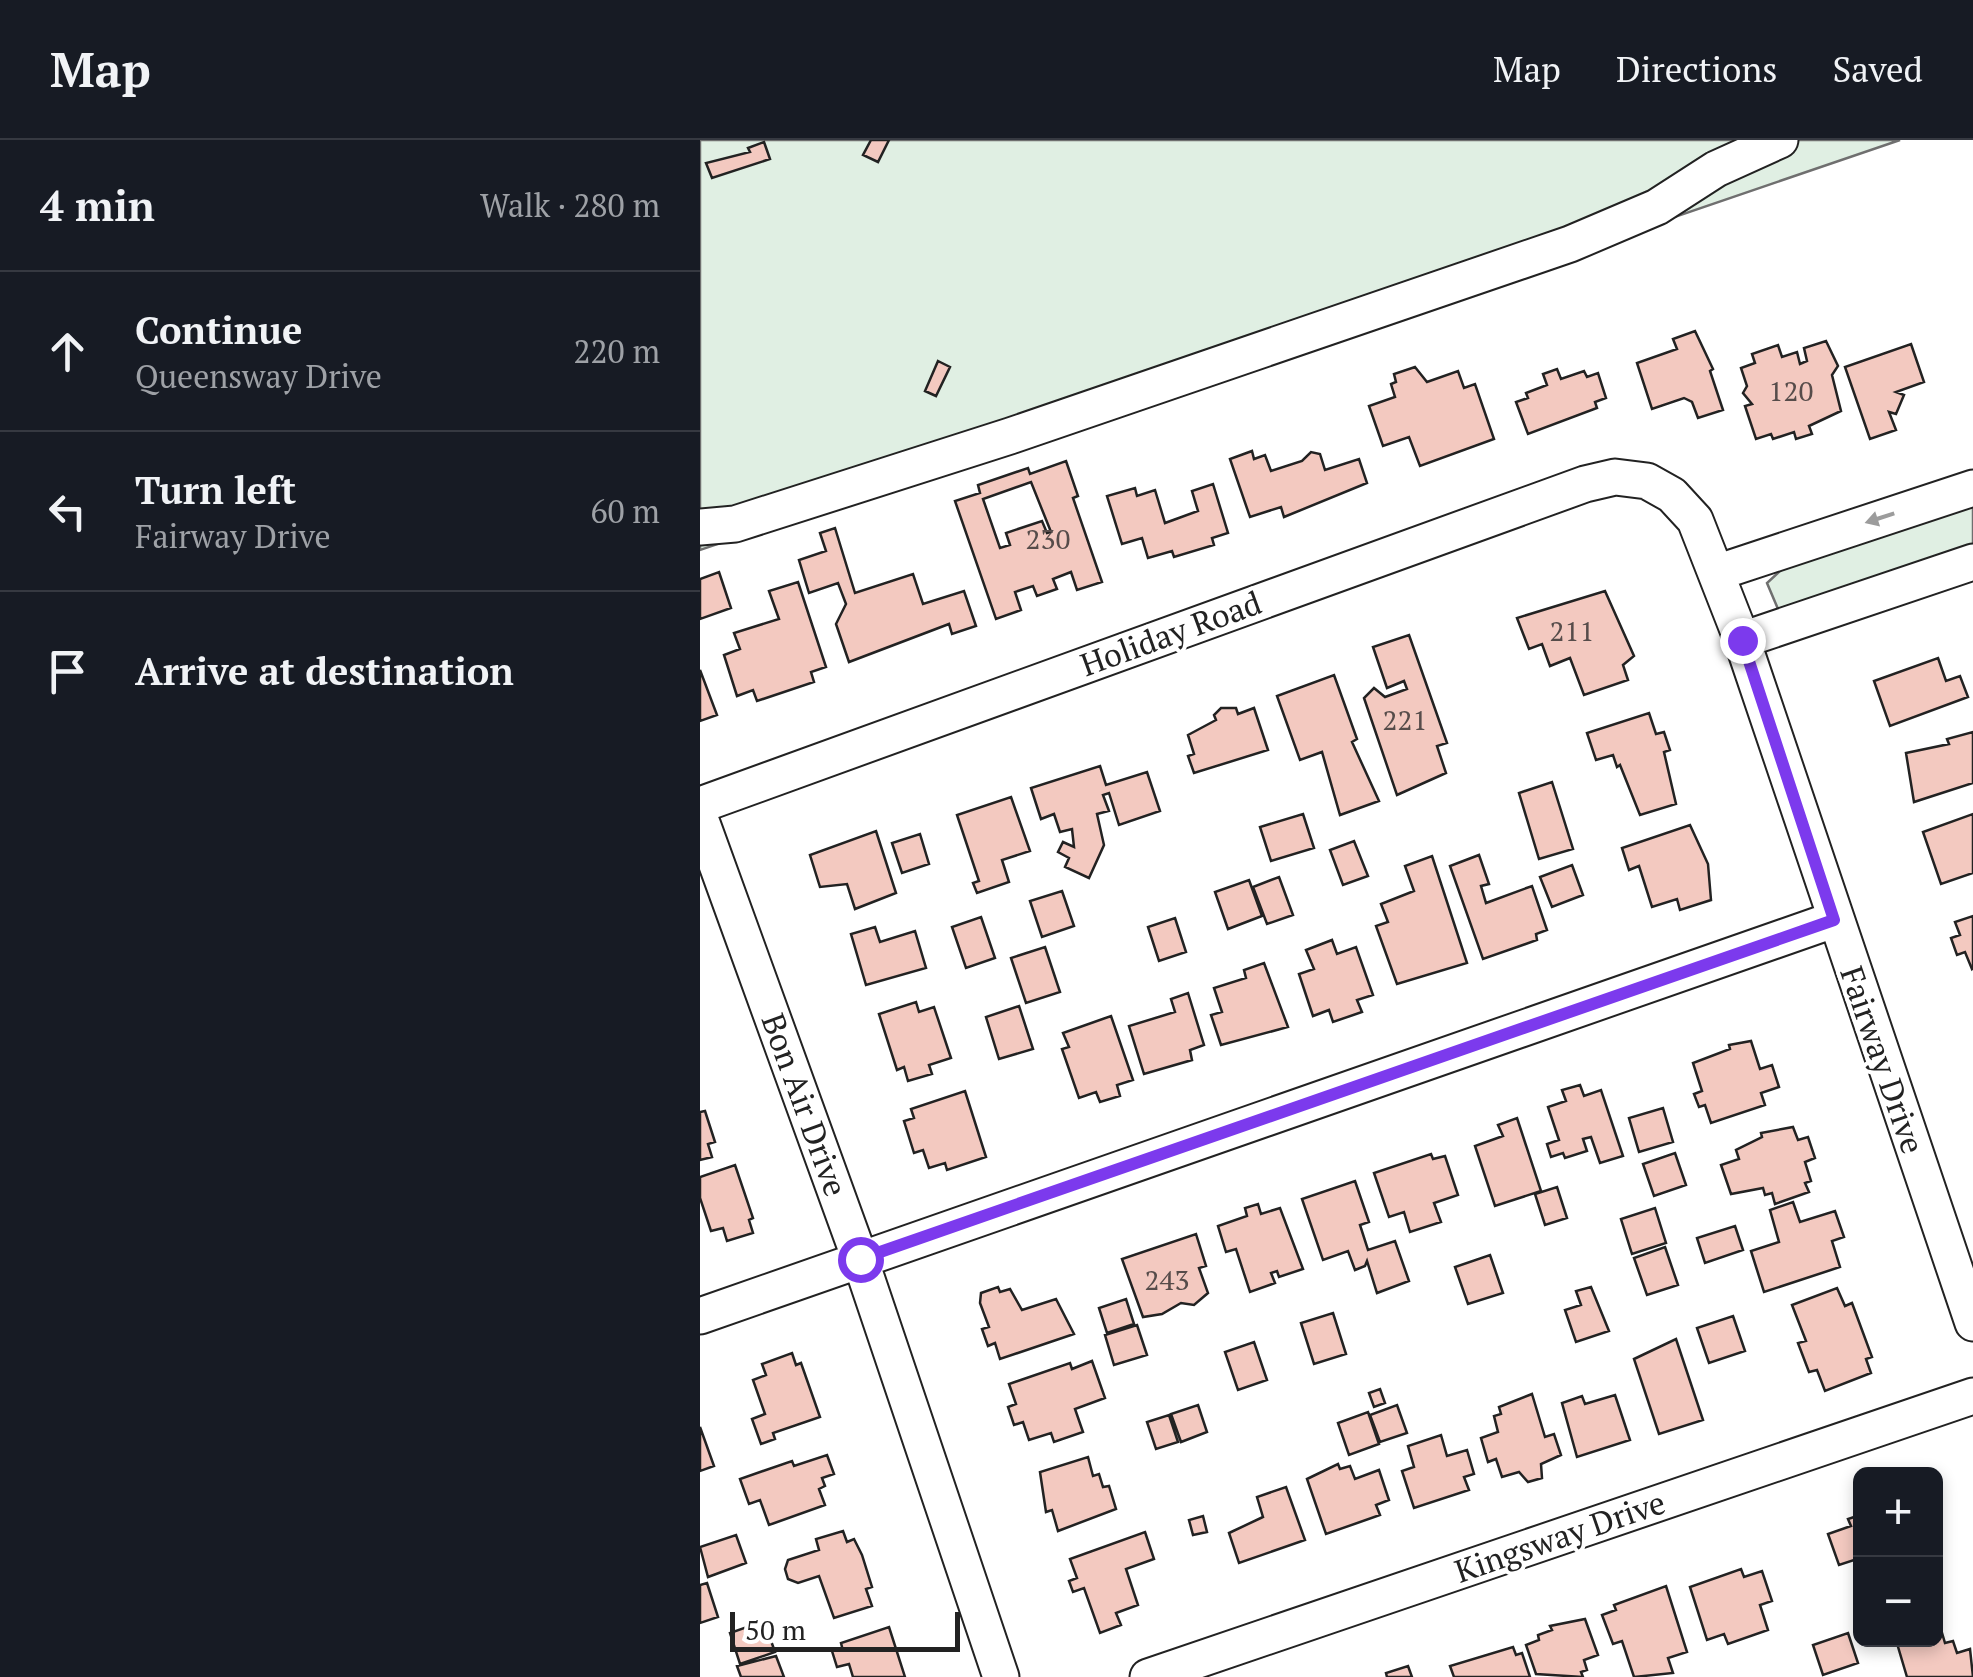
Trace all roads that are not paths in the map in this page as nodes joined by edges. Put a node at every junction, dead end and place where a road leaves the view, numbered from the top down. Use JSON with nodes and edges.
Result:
{"nodes":[{"id":1,"x":1780,"y":140,"type":"edge"},
{"id":2,"x":1644,"y":481,"type":"joint"},
{"id":3,"x":1973,"y":488,"type":"edge"},
{"id":4,"x":700,"y":527,"type":"edge"},
{"id":5,"x":1973,"y":562,"type":"edge"},
{"id":6,"x":1716,"y":573,"type":"junction"},
{"id":7,"x":1742,"y":640,"type":"junction"},
{"id":8,"x":700,"y":805,"type":"edge"},
{"id":9,"x":700,"y":818,"type":"edge"},
{"id":10,"x":1834,"y":920,"type":"junction"},
{"id":11,"x":860,"y":1259,"type":"junction"},
{"id":12,"x":700,"y":1316,"type":"edge"},
{"id":13,"x":1973,"y":1323,"type":"edge"},
{"id":14,"x":1973,"y":1396,"type":"edge"},
{"id":15,"x":1001,"y":1677,"type":"edge"},
{"id":16,"x":1148,"y":1677,"type":"edge"}],
"edges":[{"from":1,"to":4,"type":"street"},
{"from":2,"to":6,"type":"street","name":"Fairway Drive"},
{"from":2,"to":8,"type":"street","name":"Holiday Road"},
{"from":3,"to":6,"type":"street","one_way":true},
{"from":5,"to":7,"type":"street"},
{"from":6,"to":7,"type":"street","name":"Fairway Drive"},
{"from":7,"to":10,"type":"street","name":"Fairway Drive"},
{"from":9,"to":11,"type":"street","name":"Bon Air Drive"},
{"from":10,"to":11,"type":"street"},
{"from":10,"to":13,"type":"street","name":"Fairway Drive"},
{"from":11,"to":12,"type":"street"},
{"from":11,"to":15,"type":"street","name":"Bon Air Drive"},
{"from":14,"to":16,"type":"street","name":"Kingsway Drive"}]}
